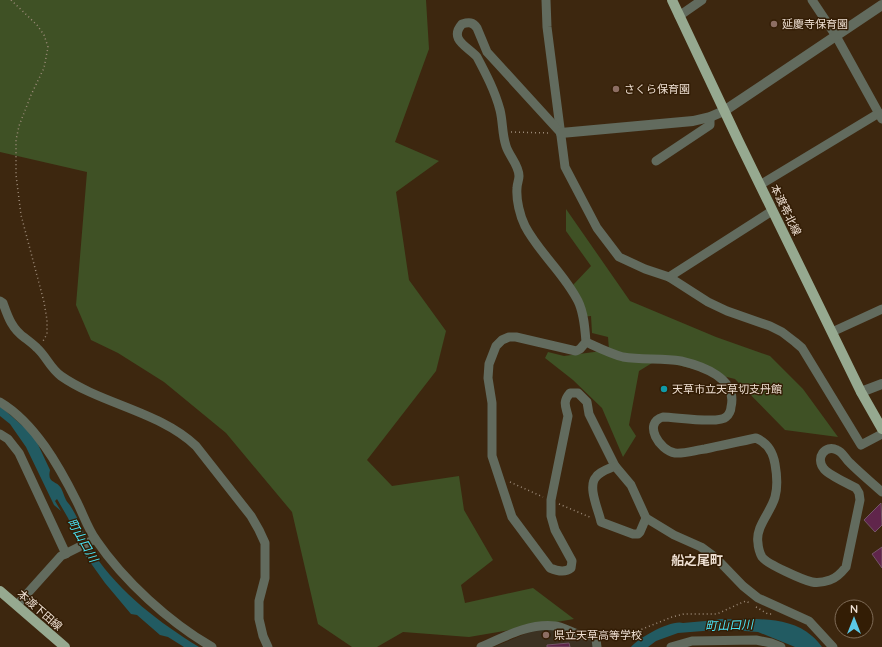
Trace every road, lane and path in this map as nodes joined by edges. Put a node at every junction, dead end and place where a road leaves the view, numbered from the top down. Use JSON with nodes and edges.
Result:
{"nodes":[{"id":1,"x":11,"y":0,"type":"edge"},
{"id":2,"x":546,"y":0,"type":"edge"},
{"id":3,"x":672,"y":0,"type":"edge"},
{"id":4,"x":702,"y":0,"type":"edge"},
{"id":5,"x":812,"y":0,"type":"edge"},
{"id":6,"x":882,"y":5,"type":"edge"},
{"id":7,"x":679,"y":16,"type":"junction"},
{"id":8,"x":836,"y":36,"type":"junction"},
{"id":9,"x":724,"y":111,"type":"junction"},
{"id":10,"x":880,"y":116,"type":"edge"},
{"id":11,"x":710,"y":117,"type":"junction"},
{"id":12,"x":502,"y":132,"type":"junction"},
{"id":13,"x":561,"y":133,"type":"junction"},
{"id":14,"x":656,"y":161,"type":"dead end"},
{"id":15,"x":760,"y":184,"type":"junction"},
{"id":16,"x":772,"y":210,"type":"junction"},
{"id":17,"x":669,"y":277,"type":"junction"},
{"id":18,"x":0,"y":301,"type":"edge"},
{"id":19,"x":882,"y":308,"type":"edge"},
{"id":20,"x":832,"y":332,"type":"junction"},
{"id":21,"x":586,"y":342,"type":"junction"},
{"id":22,"x":39,"y":349,"type":"junction"},
{"id":23,"x":882,"y":384,"type":"edge"},
{"id":24,"x":861,"y":392,"type":"junction"},
{"id":25,"x":0,"y":402,"type":"edge"},
{"id":26,"x":882,"y":429,"type":"edge"},
{"id":27,"x":0,"y":434,"type":"edge"},
{"id":28,"x":882,"y":434,"type":"edge"},
{"id":29,"x":615,"y":466,"type":"junction"},
{"id":30,"x":509,"y":482,"type":"dead end"},
{"id":31,"x":882,"y":492,"type":"edge"},
{"id":32,"x":554,"y":502,"type":"junction"},
{"id":33,"x":646,"y":518,"type":"junction"},
{"id":34,"x":601,"y":522,"type":"junction"},
{"id":35,"x":92,"y":541,"type":"junction"},
{"id":36,"x":67,"y":553,"type":"junction"},
{"id":37,"x":0,"y":591,"type":"edge"},
{"id":38,"x":17,"y":605,"type":"junction"},
{"id":39,"x":778,"y":615,"type":"dead end"},
{"id":40,"x":594,"y":636,"type":"junction"},
{"id":41,"x":65,"y":647,"type":"edge"},
{"id":42,"x":212,"y":647,"type":"edge"},
{"id":43,"x":268,"y":647,"type":"edge"},
{"id":44,"x":481,"y":647,"type":"edge"},
{"id":45,"x":597,"y":647,"type":"edge"},
{"id":46,"x":672,"y":647,"type":"edge"},
{"id":47,"x":781,"y":647,"type":"edge"},
{"id":48,"x":833,"y":647,"type":"edge"}],
"edges":[{"from":1,"to":22,"type":"path"},
{"from":2,"to":13,"type":"street"},
{"from":3,"to":7,"type":"main road","name":"本渡苓北線"},
{"from":4,"to":7,"type":"street"},
{"from":5,"to":8,"type":"street"},
{"from":6,"to":8,"type":"street"},
{"from":7,"to":9,"type":"main road","name":"本渡苓北線"},
{"from":8,"to":9,"type":"street"},
{"from":8,"to":10,"type":"street"},
{"from":9,"to":11,"type":"street"},
{"from":9,"to":15,"type":"main road","name":"本渡苓北線"},
{"from":10,"to":15,"type":"street"},
{"from":11,"to":13,"type":"street"},
{"from":11,"to":14,"type":"street"},
{"from":12,"to":13,"type":"path"},
{"from":12,"to":13,"type":"street"},
{"from":12,"to":21,"type":"street"},
{"from":13,"to":17,"type":"street"},
{"from":15,"to":16,"type":"main road","name":"本渡苓北線"},
{"from":16,"to":17,"type":"street"},
{"from":16,"to":20,"type":"main road","name":"本渡苓北線"},
{"from":17,"to":28,"type":"street"},
{"from":18,"to":22,"type":"street"},
{"from":19,"to":20,"type":"street"},
{"from":20,"to":24,"type":"main road","name":"本渡苓北線"},
{"from":21,"to":31,"type":"street"},
{"from":21,"to":32,"type":"street"},
{"from":22,"to":43,"type":"street"},
{"from":23,"to":24,"type":"street"},
{"from":24,"to":26,"type":"main road","name":"本渡苓北線"},
{"from":25,"to":35,"type":"street"},
{"from":27,"to":36,"type":"street"},
{"from":29,"to":32,"type":"street"},
{"from":29,"to":33,"type":"street"},
{"from":29,"to":34,"type":"street"},
{"from":30,"to":32,"type":"path"},
{"from":32,"to":34,"type":"path"},
{"from":33,"to":34,"type":"street"},
{"from":33,"to":48,"type":"street"},
{"from":35,"to":36,"type":"street"},
{"from":35,"to":42,"type":"street"},
{"from":36,"to":38,"type":"street"},
{"from":37,"to":38,"type":"main road","name":"本渡下田線"},
{"from":38,"to":41,"type":"main road","name":"本渡下田線"},
{"from":39,"to":40,"type":"path"},
{"from":40,"to":44,"type":"street"},
{"from":40,"to":45,"type":"street"},
{"from":46,"to":47,"type":"street"}]}
